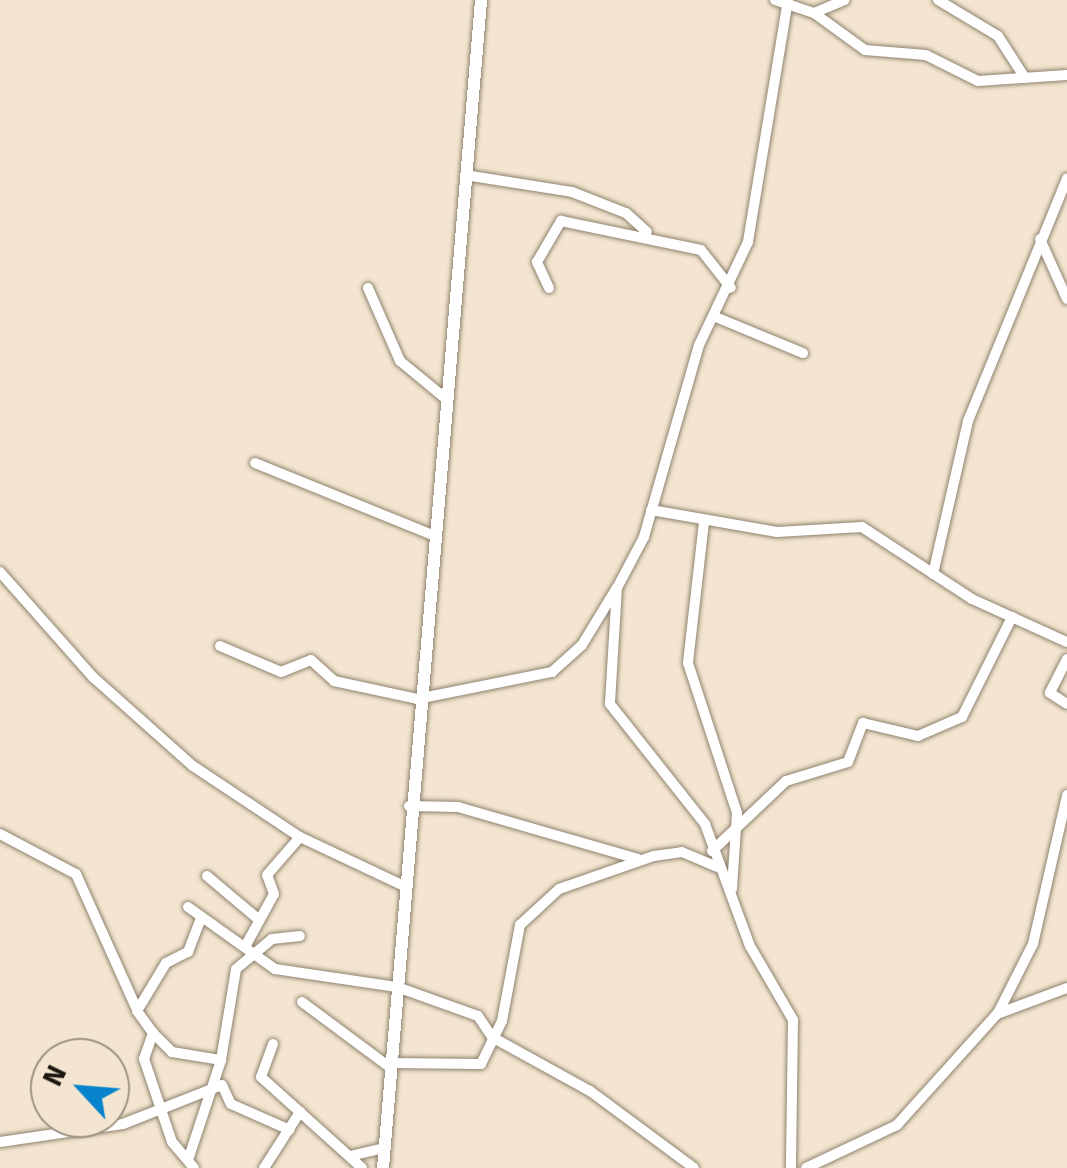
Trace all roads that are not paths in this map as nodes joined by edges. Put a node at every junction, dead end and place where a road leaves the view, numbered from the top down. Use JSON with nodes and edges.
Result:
{"nodes":[{"id":1,"x":480,"y":0,"type":"edge"},
{"id":2,"x":775,"y":0,"type":"edge"},
{"id":3,"x":844,"y":0,"type":"edge"},
{"id":4,"x":938,"y":0,"type":"edge"},
{"id":5,"x":787,"y":3,"type":"edge"},
{"id":6,"x":814,"y":13,"type":"junction"},
{"id":7,"x":1067,"y":74,"type":"edge"},
{"id":8,"x":1025,"y":78,"type":"junction"},
{"id":9,"x":465,"y":176,"type":"junction"},
{"id":10,"x":1067,"y":178,"type":"edge"},
{"id":11,"x":651,"y":237,"type":"junction"},
{"id":12,"x":1040,"y":239,"type":"junction"},
{"id":13,"x":368,"y":288,"type":"dead end"},
{"id":14,"x":548,"y":288,"type":"dead end"},
{"id":15,"x":731,"y":288,"type":"junction"},
{"id":16,"x":1067,"y":299,"type":"edge"},
{"id":17,"x":718,"y":318,"type":"junction"},
{"id":18,"x":803,"y":353,"type":"dead end"},
{"id":19,"x":446,"y":398,"type":"junction"},
{"id":20,"x":255,"y":463,"type":"dead end"},
{"id":21,"x":651,"y":510,"type":"junction"},
{"id":22,"x":704,"y":522,"type":"junction"},
{"id":23,"x":432,"y":535,"type":"junction"},
{"id":24,"x":0,"y":572,"type":"edge"},
{"id":25,"x":933,"y":574,"type":"junction"},
{"id":26,"x":616,"y":588,"type":"junction"},
{"id":27,"x":1012,"y":617,"type":"junction"},
{"id":28,"x":1067,"y":642,"type":"edge"},
{"id":29,"x":220,"y":646,"type":"dead end"},
{"id":30,"x":1067,"y":659,"type":"edge"},
{"id":31,"x":417,"y":699,"type":"junction"},
{"id":32,"x":1067,"y":704,"type":"edge"},
{"id":33,"x":1067,"y":795,"type":"edge"},
{"id":34,"x":410,"y":806,"type":"junction"},
{"id":35,"x":0,"y":834,"type":"edge"},
{"id":36,"x":738,"y":835,"type":"junction"},
{"id":37,"x":300,"y":837,"type":"junction"},
{"id":38,"x":712,"y":851,"type":"junction"},
{"id":39,"x":638,"y":859,"type":"junction"},
{"id":40,"x":721,"y":870,"type":"junction"},
{"id":41,"x":207,"y":876,"type":"dead end"},
{"id":42,"x":404,"y":886,"type":"junction"},
{"id":43,"x":732,"y":890,"type":"junction"},
{"id":44,"x":188,"y":908,"type":"dead end"},
{"id":45,"x":201,"y":918,"type":"junction"},
{"id":46,"x":258,"y":919,"type":"junction"},
{"id":47,"x":300,"y":936,"type":"dead end"},
{"id":48,"x":246,"y":945,"type":"junction"},
{"id":49,"x":257,"y":960,"type":"junction"},
{"id":50,"x":396,"y":987,"type":"junction"},
{"id":51,"x":1067,"y":988,"type":"edge"},
{"id":52,"x":302,"y":1002,"type":"dead end"},
{"id":53,"x":137,"y":1011,"type":"junction"},
{"id":54,"x":997,"y":1014,"type":"junction"},
{"id":55,"x":153,"y":1033,"type":"junction"},
{"id":56,"x":495,"y":1038,"type":"junction"},
{"id":57,"x":272,"y":1044,"type":"dead end"},
{"id":58,"x":221,"y":1060,"type":"junction"},
{"id":59,"x":391,"y":1066,"type":"junction"},
{"id":60,"x":206,"y":1086,"type":"junction"},
{"id":61,"x":162,"y":1104,"type":"junction"},
{"id":62,"x":300,"y":1112,"type":"junction"},
{"id":63,"x":290,"y":1130,"type":"junction"},
{"id":64,"x":0,"y":1142,"type":"edge"},
{"id":65,"x":386,"y":1148,"type":"junction"},
{"id":66,"x":349,"y":1156,"type":"junction"},
{"id":67,"x":191,"y":1164,"type":"edge"},
{"id":68,"x":264,"y":1168,"type":"edge"},
{"id":69,"x":362,"y":1168,"type":"edge"},
{"id":70,"x":383,"y":1168,"type":"edge"},
{"id":71,"x":694,"y":1168,"type":"edge"},
{"id":72,"x":791,"y":1168,"type":"edge"},
{"id":73,"x":806,"y":1168,"type":"edge"}],
"edges":[{"from":1,"to":9,"type":"street"},
{"from":2,"to":5,"type":"street"},
{"from":3,"to":6,"type":"street"},
{"from":4,"to":8,"type":"street"},
{"from":5,"to":6,"type":"street"},
{"from":5,"to":15,"type":"street"},
{"from":6,"to":8,"type":"street"},
{"from":7,"to":8,"type":"street"},
{"from":9,"to":11,"type":"street"},
{"from":9,"to":19,"type":"street"},
{"from":10,"to":12,"type":"street"},
{"from":11,"to":14,"type":"street"},
{"from":11,"to":15,"type":"street"},
{"from":12,"to":16,"type":"street"},
{"from":12,"to":25,"type":"street"},
{"from":13,"to":19,"type":"street"},
{"from":15,"to":17,"type":"street"},
{"from":17,"to":18,"type":"street"},
{"from":17,"to":21,"type":"street"},
{"from":19,"to":23,"type":"street"},
{"from":20,"to":23,"type":"street"},
{"from":21,"to":22,"type":"street"},
{"from":21,"to":26,"type":"street"},
{"from":22,"to":25,"type":"street"},
{"from":22,"to":36,"type":"street"},
{"from":23,"to":31,"type":"street"},
{"from":24,"to":37,"type":"street"},
{"from":25,"to":27,"type":"street"},
{"from":26,"to":31,"type":"street"},
{"from":26,"to":38,"type":"street"},
{"from":27,"to":28,"type":"street"},
{"from":27,"to":36,"type":"street"},
{"from":29,"to":31,"type":"street"},
{"from":30,"to":32,"type":"street"},
{"from":31,"to":34,"type":"street"},
{"from":33,"to":54,"type":"street"},
{"from":34,"to":39,"type":"street"},
{"from":34,"to":42,"type":"street"},
{"from":35,"to":53,"type":"street"},
{"from":36,"to":38,"type":"street"},
{"from":36,"to":43,"type":"street"},
{"from":37,"to":42,"type":"street"},
{"from":37,"to":46,"type":"street"},
{"from":38,"to":40,"type":"street"},
{"from":39,"to":40,"type":"street"},
{"from":39,"to":56,"type":"street"},
{"from":40,"to":43,"type":"street"},
{"from":41,"to":46,"type":"street"},
{"from":42,"to":50,"type":"street"},
{"from":43,"to":72,"type":"street"},
{"from":44,"to":45,"type":"street"},
{"from":45,"to":48,"type":"street"},
{"from":45,"to":53,"type":"street"},
{"from":46,"to":48,"type":"street"},
{"from":47,"to":49,"type":"street"},
{"from":48,"to":49,"type":"street"},
{"from":49,"to":50,"type":"street"},
{"from":49,"to":58,"type":"street"},
{"from":50,"to":56,"type":"street"},
{"from":50,"to":59,"type":"street"},
{"from":51,"to":54,"type":"street"},
{"from":52,"to":59,"type":"street"},
{"from":53,"to":55,"type":"street"},
{"from":54,"to":73,"type":"street"},
{"from":55,"to":58,"type":"street"},
{"from":55,"to":61,"type":"street"},
{"from":56,"to":59,"type":"street"},
{"from":56,"to":71,"type":"street"},
{"from":57,"to":62,"type":"street"},
{"from":58,"to":60,"type":"street"},
{"from":59,"to":65,"type":"street"},
{"from":60,"to":61,"type":"street"},
{"from":60,"to":63,"type":"street"},
{"from":60,"to":67,"type":"street"},
{"from":61,"to":64,"type":"street"},
{"from":61,"to":67,"type":"street"},
{"from":62,"to":63,"type":"street"},
{"from":62,"to":66,"type":"street"},
{"from":63,"to":68,"type":"street"},
{"from":65,"to":66,"type":"street"},
{"from":65,"to":70,"type":"street"},
{"from":66,"to":69,"type":"street"}]}
